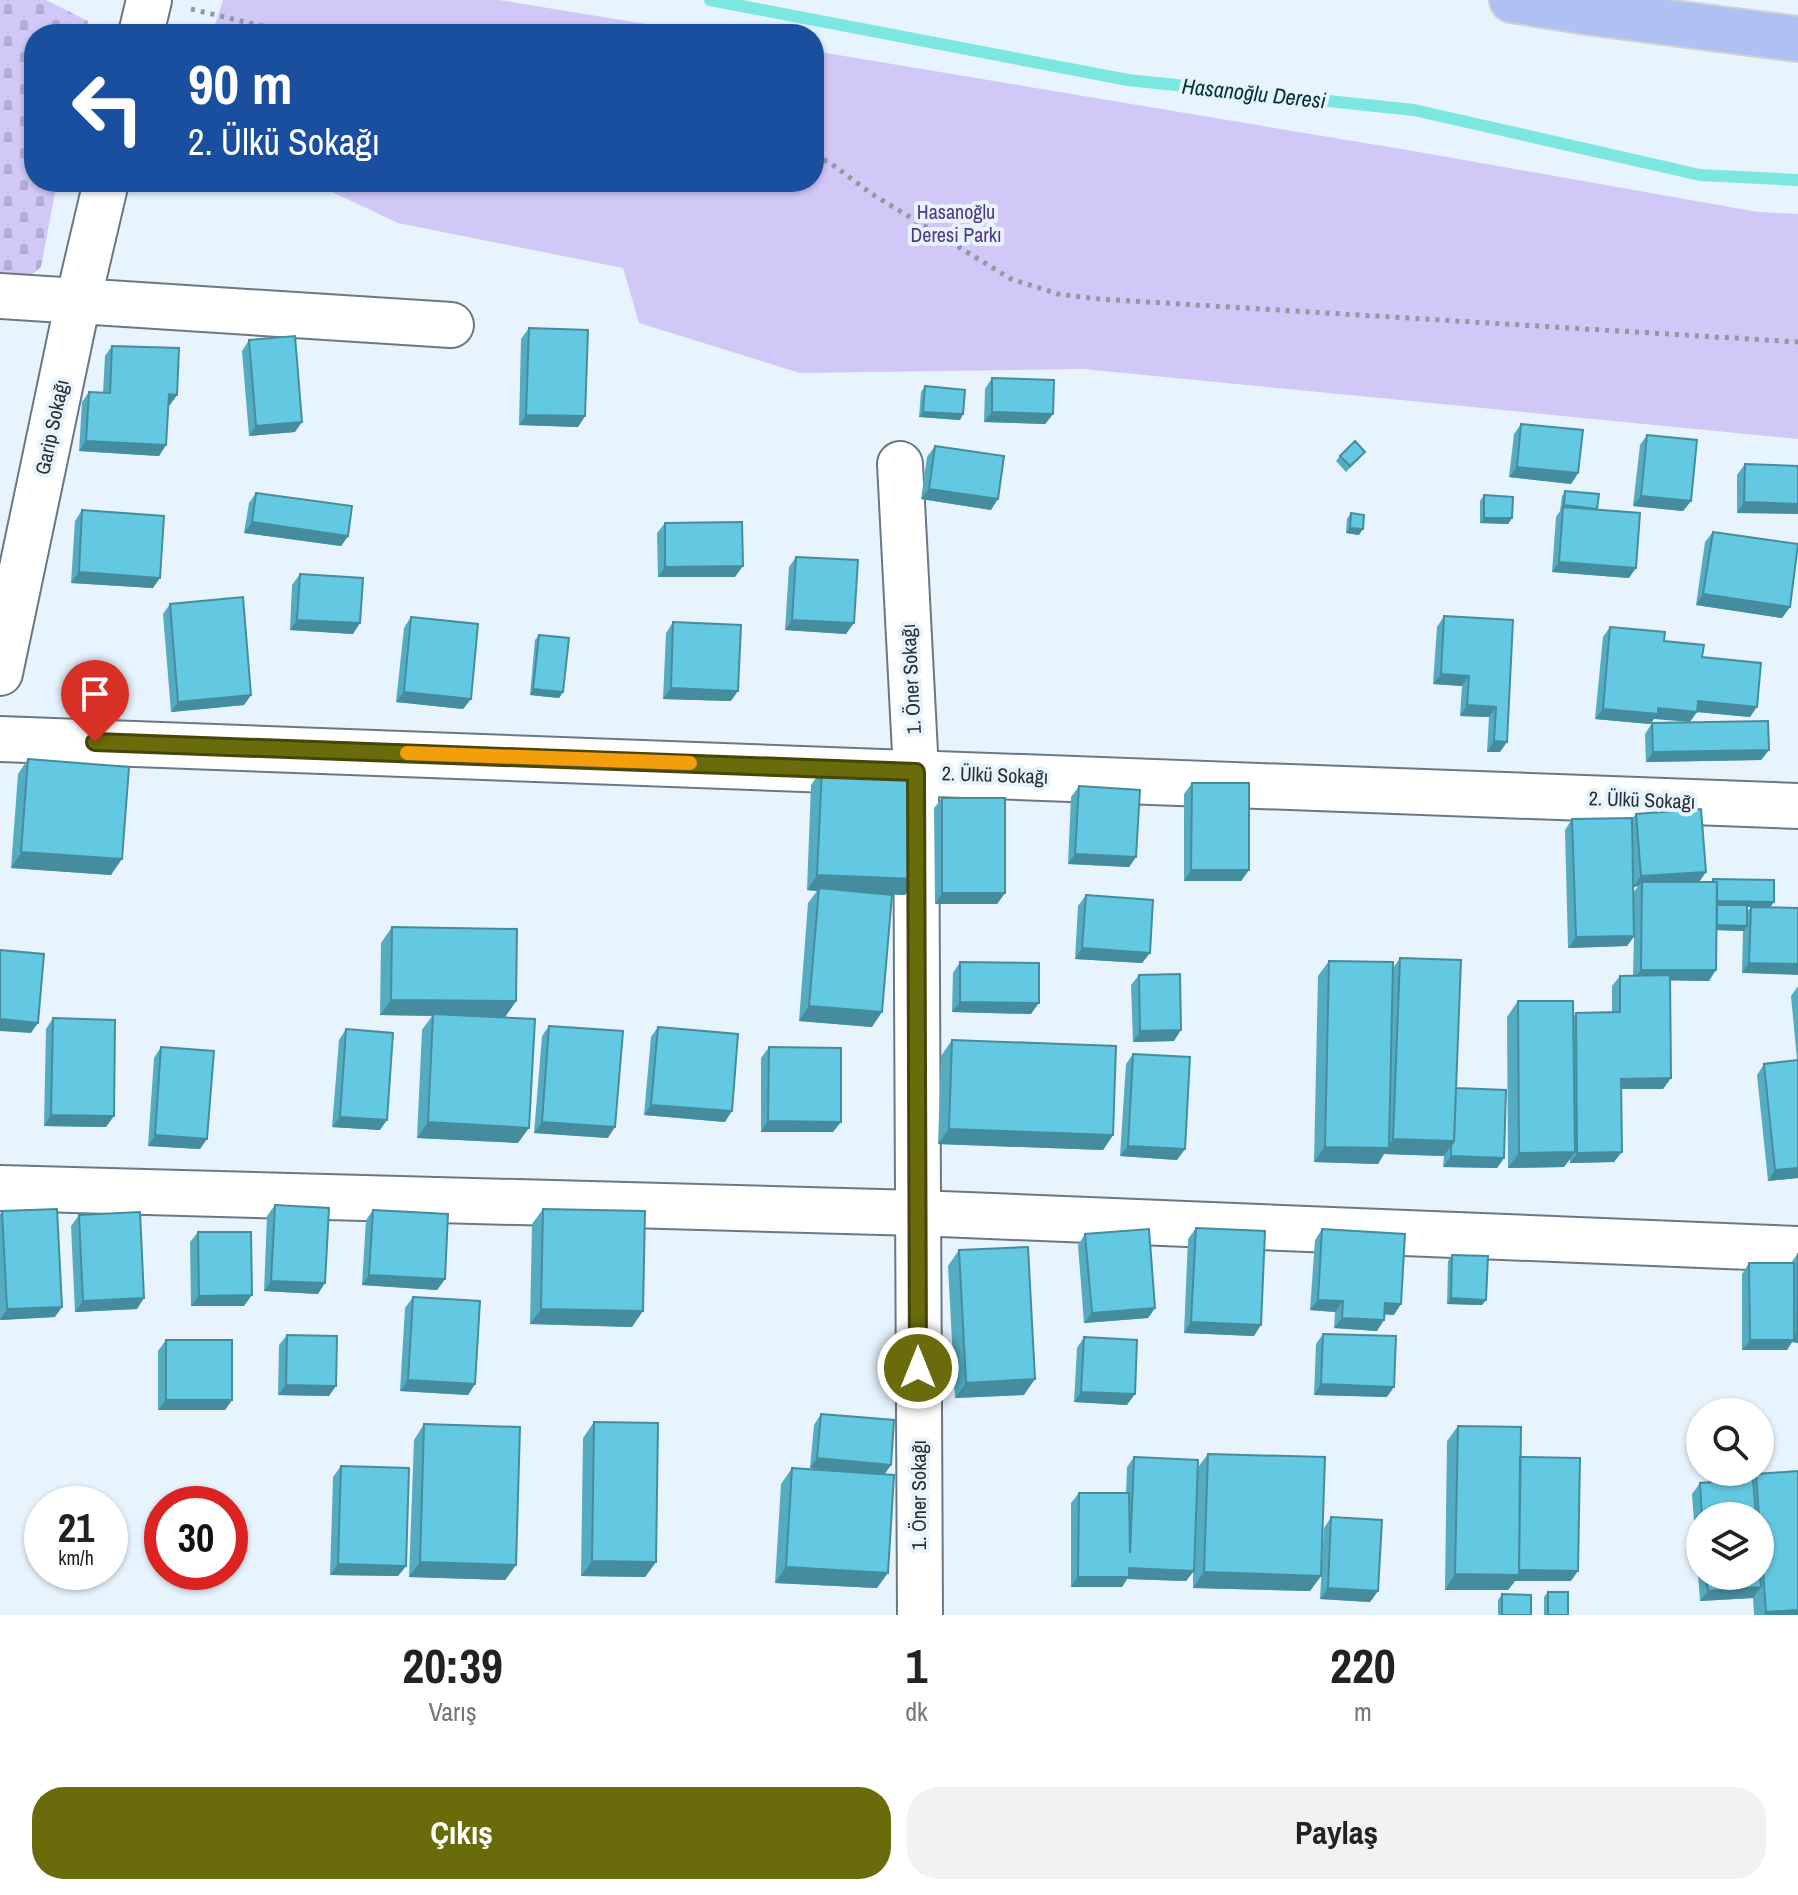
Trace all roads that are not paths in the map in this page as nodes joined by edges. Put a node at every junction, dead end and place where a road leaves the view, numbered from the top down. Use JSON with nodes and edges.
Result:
{"nodes":[{"id":1,"x":1512,"y":0,"type":"edge"},
{"id":2,"x":164,"y":3,"type":"edge"},
{"id":3,"x":148,"y":24,"type":"edge"},
{"id":4,"x":1798,"y":39,"type":"edge"},
{"id":5,"x":104,"y":192,"type":"edge"},
{"id":6,"x":0,"y":296,"type":"edge"},
{"id":7,"x":78,"y":301,"type":"junction"},
{"id":8,"x":451,"y":325,"type":"dead end"},
{"id":9,"x":900,"y":464,"type":"dead end"},
{"id":10,"x":0,"y":673,"type":"edge"},
{"id":11,"x":0,"y":739,"type":"edge"},
{"id":12,"x":916,"y":772,"type":"junction"},
{"id":13,"x":1798,"y":806,"type":"edge"},
{"id":14,"x":0,"y":1188,"type":"edge"},
{"id":15,"x":917,"y":1213,"type":"junction"},
{"id":16,"x":1798,"y":1249,"type":"edge"},
{"id":17,"x":920,"y":1615,"type":"edge"}],
"edges":[{"from":1,"to":4,"type":"main road"},
{"from":2,"to":3,"type":"street"},
{"from":5,"to":7,"type":"street","name":"Garip Sokağı"},
{"from":6,"to":7,"type":"street"},
{"from":7,"to":8,"type":"street"},
{"from":7,"to":10,"type":"street","name":"Garip Sokağı"},
{"from":9,"to":12,"type":"street","name":"1. Öner Sokağı"},
{"from":11,"to":12,"type":"street","name":"2. Ülkü Sokağı"},
{"from":12,"to":13,"type":"street","name":"2. Ülkü Sokağı"},
{"from":12,"to":15,"type":"street","name":"1. Öner Sokağı"},
{"from":14,"to":15,"type":"street"},
{"from":15,"to":16,"type":"street"},
{"from":15,"to":17,"type":"street","name":"1. Öner Sokağı"}]}
